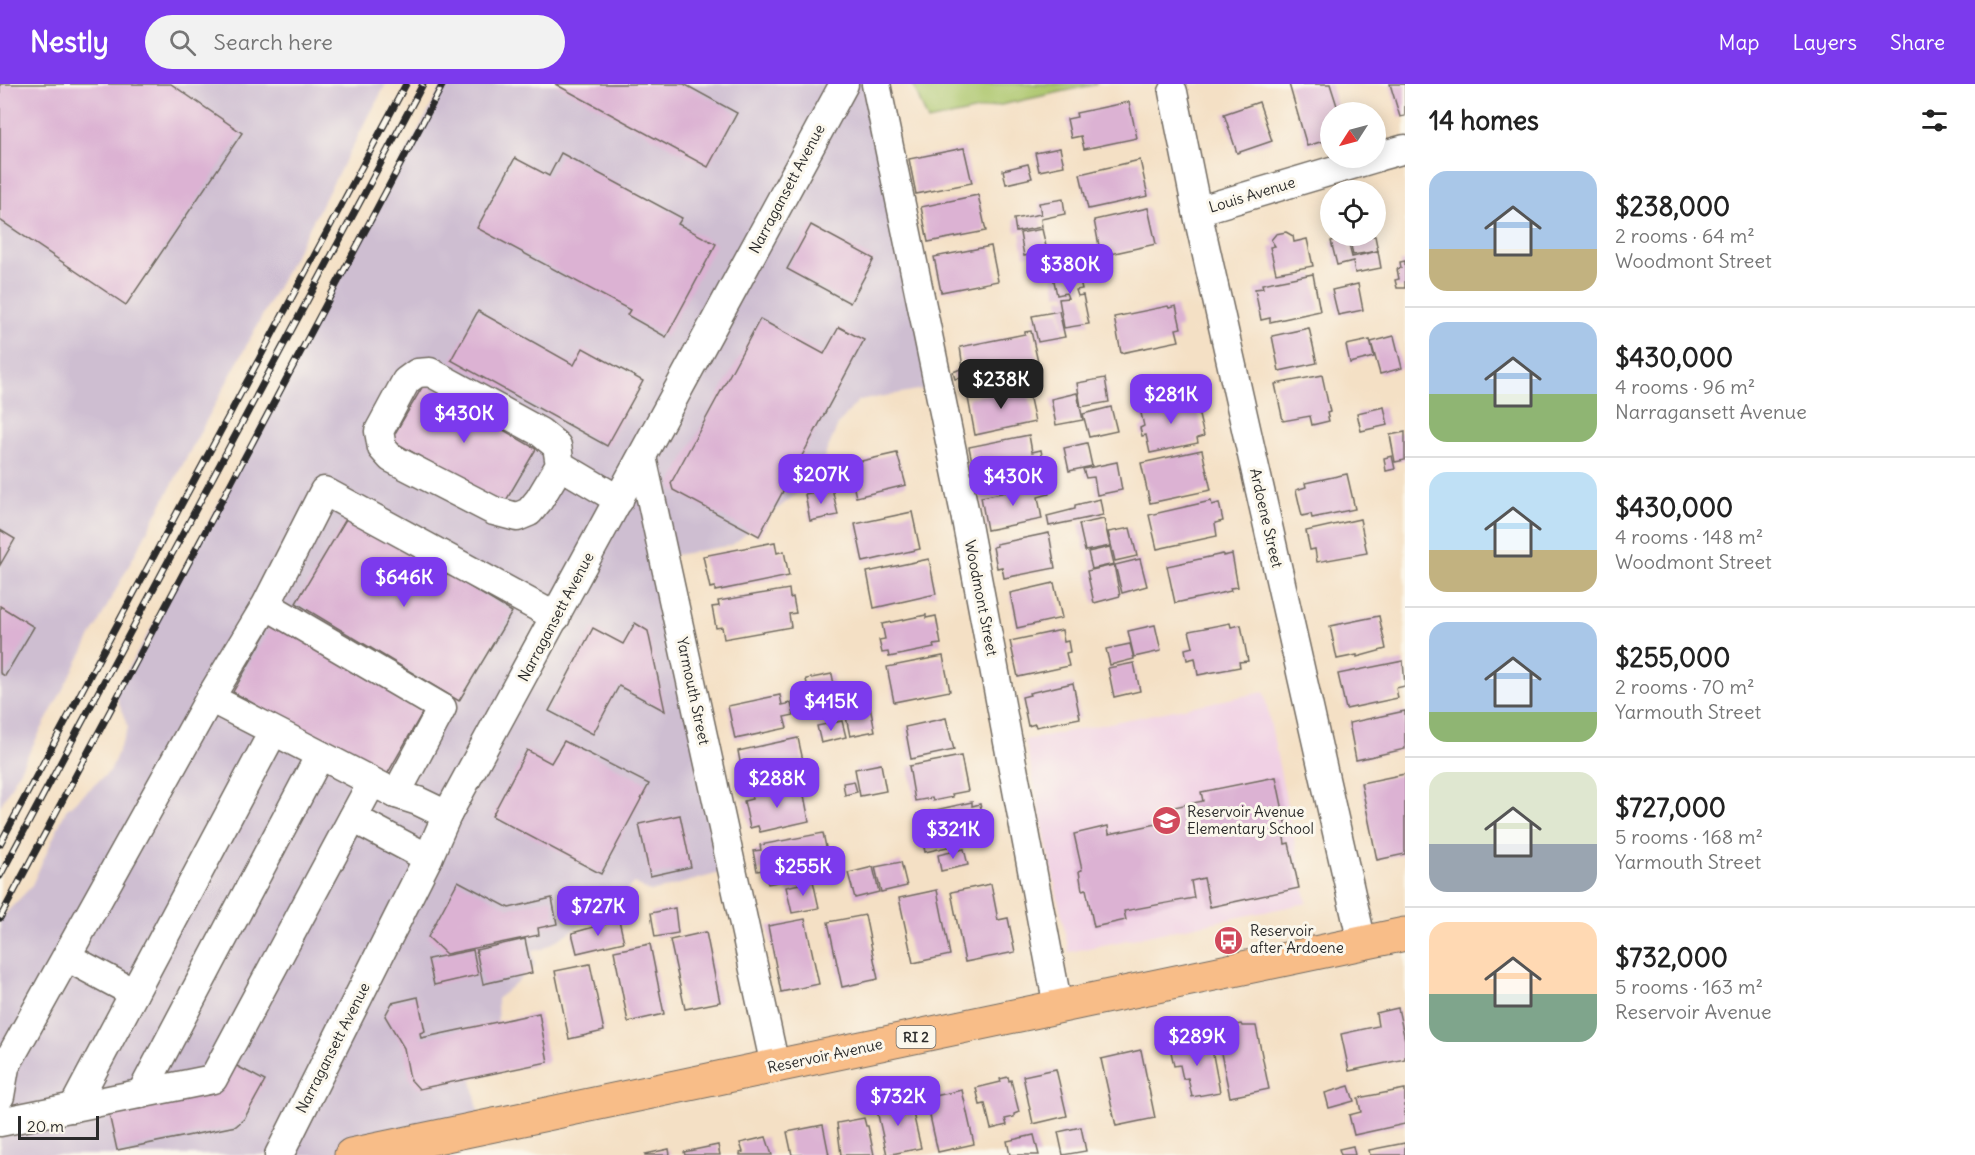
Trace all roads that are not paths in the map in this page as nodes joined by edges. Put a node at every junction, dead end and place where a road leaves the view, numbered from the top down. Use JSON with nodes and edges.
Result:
{"nodes":[{"id":1,"x":844,"y":84,"type":"edge"},
{"id":2,"x":876,"y":84,"type":"edge"},
{"id":3,"x":1173,"y":92,"type":"dead end"},
{"id":4,"x":1405,"y":149,"type":"edge"},
{"id":5,"x":1386,"y":155,"type":"edge"},
{"id":6,"x":1341,"y":168,"type":"edge"},
{"id":7,"x":1197,"y":211,"type":"junction"},
{"id":8,"x":642,"y":457,"type":"junction"},
{"id":9,"x":560,"y":465,"type":"junction"},
{"id":10,"x":619,"y":500,"type":"junction"},
{"id":11,"x":266,"y":605,"type":"junction"},
{"id":12,"x":556,"y":617,"type":"junction"},
{"id":13,"x":210,"y":698,"type":"junction"},
{"id":14,"x":273,"y":732,"type":"junction"},
{"id":15,"x":320,"y":755,"type":"junction"},
{"id":16,"x":384,"y":788,"type":"junction"},
{"id":17,"x":447,"y":815,"type":"junction"},
{"id":18,"x":353,"y":818,"type":"junction"},
{"id":19,"x":428,"y":858,"type":"junction"},
{"id":20,"x":1405,"y":934,"type":"edge"},
{"id":21,"x":1362,"y":943,"type":"junction"},
{"id":22,"x":67,"y":957,"type":"junction"},
{"id":23,"x":134,"y":993,"type":"junction"},
{"id":24,"x":1058,"y":1007,"type":"junction"},
{"id":25,"x":775,"y":1066,"type":"junction"},
{"id":26,"x":141,"y":1094,"type":"junction"},
{"id":27,"x":0,"y":1096,"type":"edge"},
{"id":28,"x":73,"y":1108,"type":"junction"},
{"id":29,"x":0,"y":1122,"type":"edge"},
{"id":30,"x":366,"y":1154,"type":"edge"},
{"id":31,"x":279,"y":1155,"type":"edge"}],
"edges":[{"from":1,"to":8,"type":"street","name":"Narragansett Avenue"},
{"from":2,"to":24,"type":"street","name":"Woodmont Street"},
{"from":3,"to":7,"type":"street","name":"Ardoene Street"},
{"from":4,"to":5,"type":"street","name":"Louis Avenue"},
{"from":6,"to":7,"type":"street","name":"Louis Avenue"},
{"from":7,"to":21,"type":"street","name":"Ardoene Street"},
{"from":8,"to":10,"type":"street","name":"Narragansett Avenue"},
{"from":8,"to":25,"type":"street","name":"Yarmouth Street"},
{"from":9,"to":9,"type":"street"},
{"from":9,"to":10,"type":"street"},
{"from":10,"to":12,"type":"street","name":"Narragansett Avenue"},
{"from":11,"to":12,"type":"street"},
{"from":11,"to":13,"type":"street"},
{"from":11,"to":16,"type":"street"},
{"from":12,"to":17,"type":"street","name":"Narragansett Avenue"},
{"from":13,"to":14,"type":"street"},
{"from":13,"to":22,"type":"street"},
{"from":14,"to":15,"type":"street"},
{"from":14,"to":23,"type":"street"},
{"from":15,"to":16,"type":"street"},
{"from":15,"to":26,"type":"street"},
{"from":16,"to":17,"type":"street"},
{"from":16,"to":18,"type":"street"},
{"from":17,"to":19,"type":"street","name":"Narragansett Avenue"},
{"from":18,"to":19,"type":"street"},
{"from":18,"to":26,"type":"street"},
{"from":19,"to":31,"type":"street","name":"Narragansett Avenue"},
{"from":20,"to":21,"type":"main road","name":"Reservoir Avenue","number":"RI 2"},
{"from":21,"to":24,"type":"main road","name":"Reservoir Avenue","number":"RI 2"},
{"from":22,"to":23,"type":"street"},
{"from":22,"to":27,"type":"street"},
{"from":23,"to":28,"type":"street"},
{"from":24,"to":25,"type":"main road","name":"Reservoir Avenue","number":"RI 2"},
{"from":25,"to":30,"type":"main road","name":"Reservoir Avenue","number":"RI 2"},
{"from":26,"to":28,"type":"street"},
{"from":28,"to":29,"type":"street"}]}
